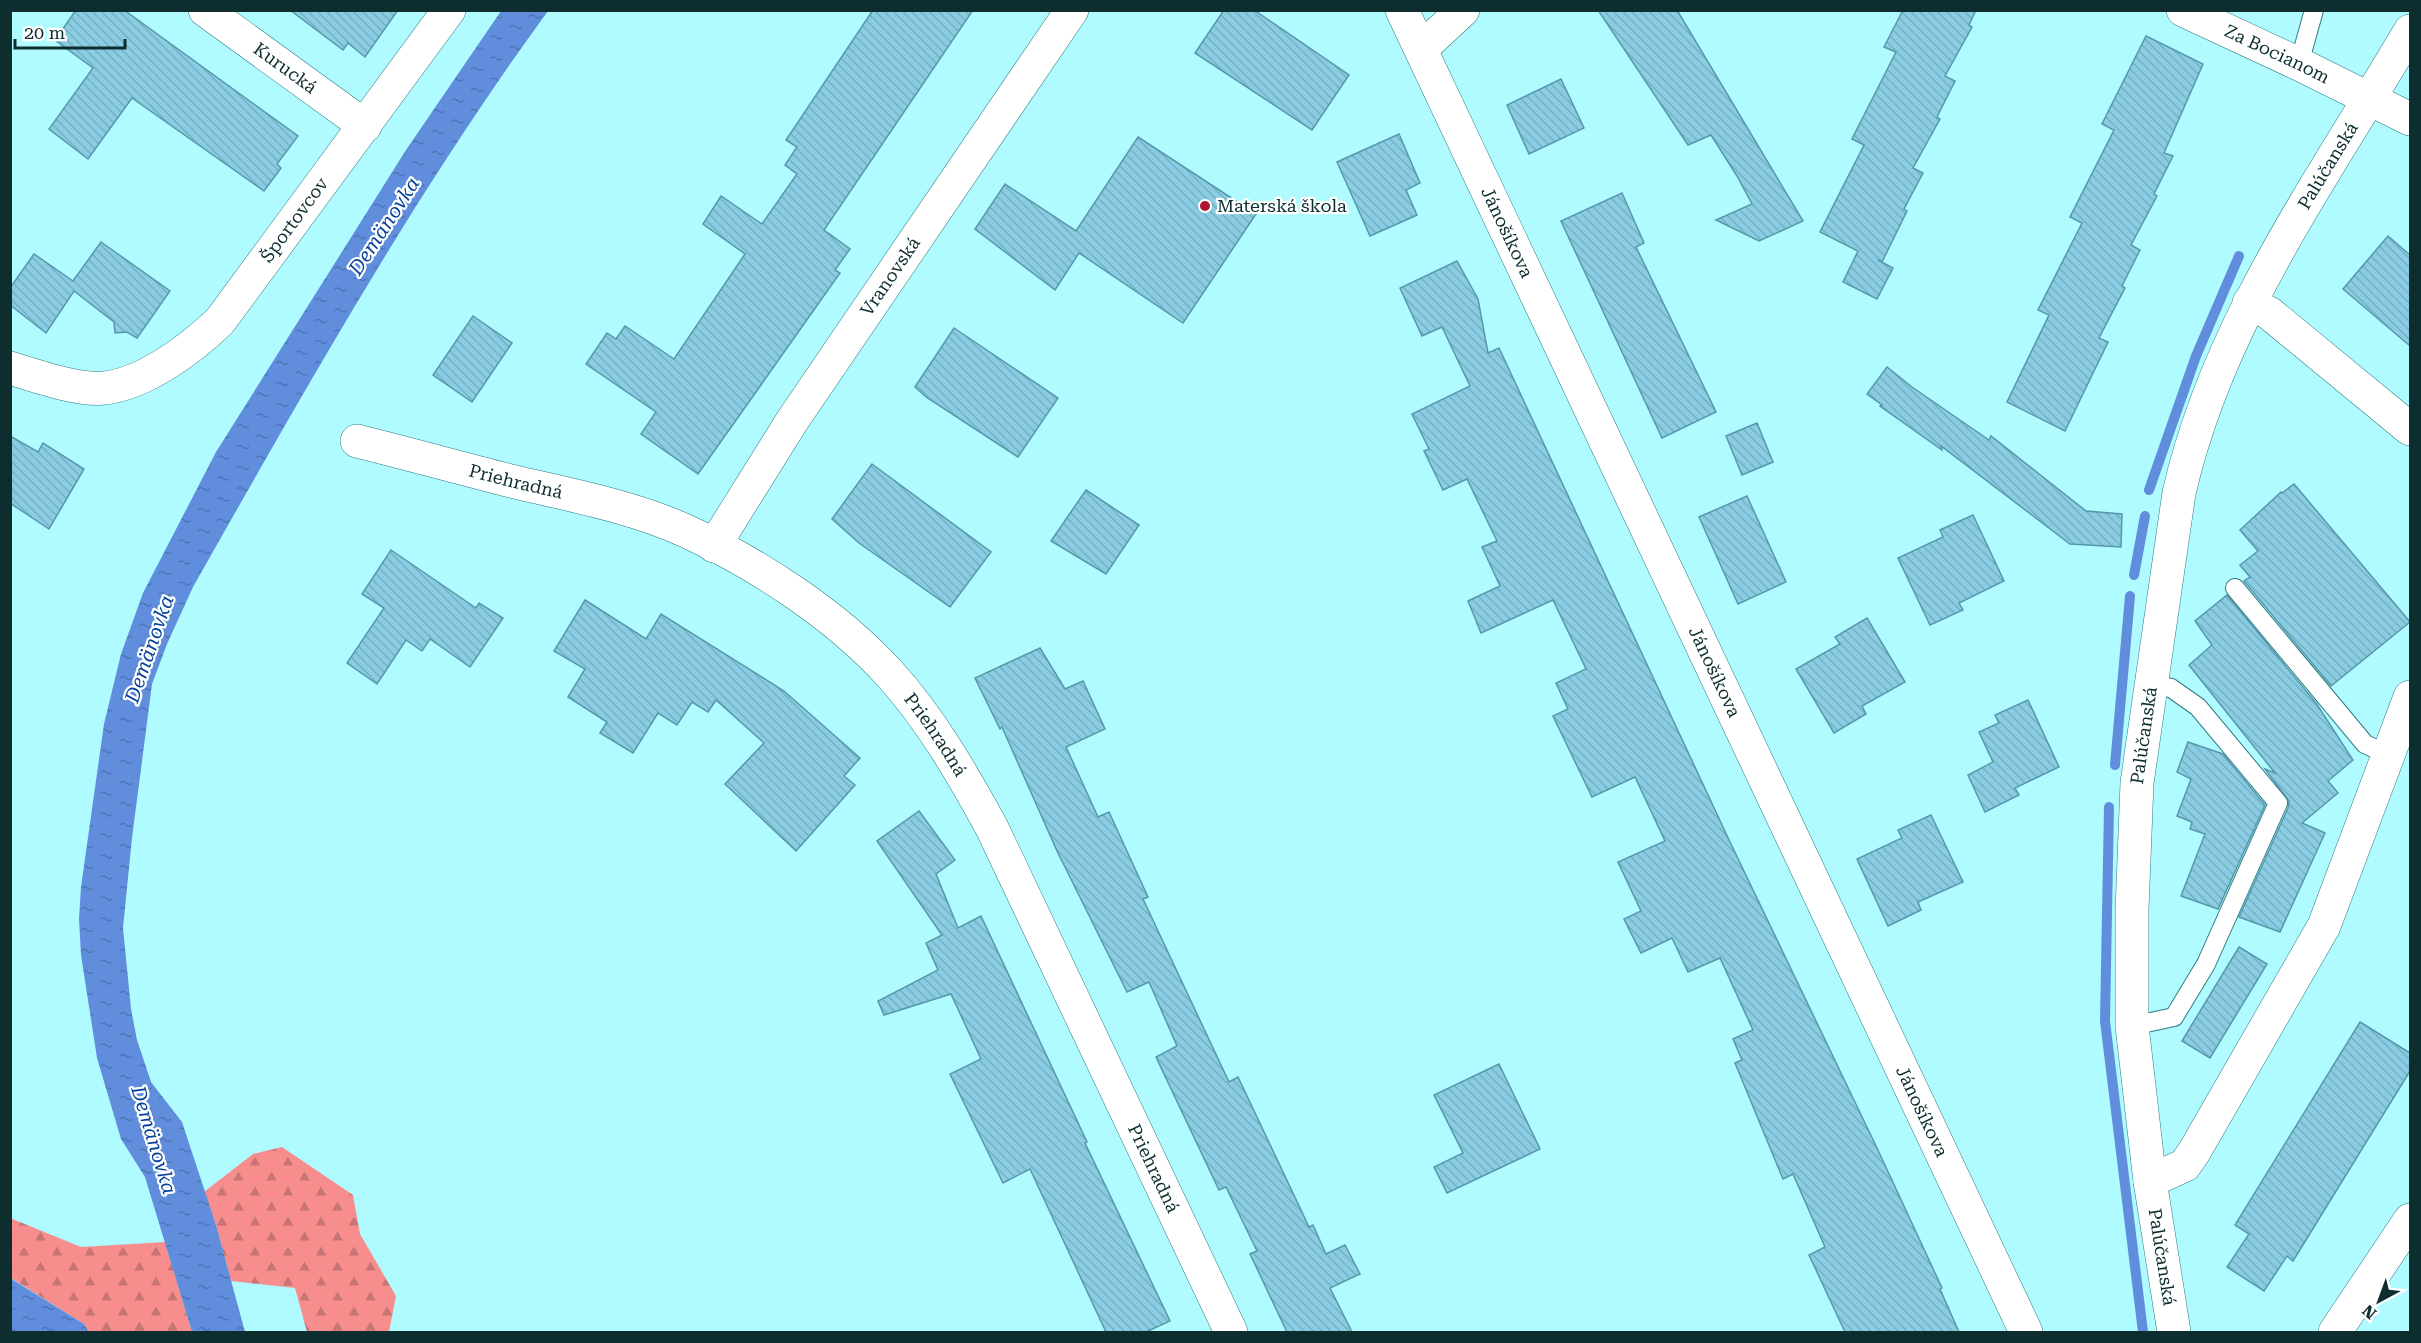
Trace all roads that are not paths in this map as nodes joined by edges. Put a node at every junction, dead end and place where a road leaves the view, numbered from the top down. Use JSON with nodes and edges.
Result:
{"nodes":[{"id":1,"x":205,"y":10,"type":"edge"},
{"id":2,"x":449,"y":10,"type":"edge"},
{"id":3,"x":1072,"y":10,"type":"edge"},
{"id":4,"x":1402,"y":10,"type":"edge"},
{"id":5,"x":1463,"y":10,"type":"edge"},
{"id":6,"x":2183,"y":10,"type":"edge"},
{"id":7,"x":2314,"y":10,"type":"edge"},
{"id":8,"x":2410,"y":31,"type":"edge"},
{"id":9,"x":1421,"y":49,"type":"junction"},
{"id":10,"x":2299,"y":63,"type":"junction"},
{"id":11,"x":2370,"y":100,"type":"junction"},
{"id":12,"x":2410,"y":119,"type":"edge"},
{"id":13,"x":365,"y":126,"type":"junction"},
{"id":14,"x":2249,"y":303,"type":"junction"},
{"id":15,"x":10,"y":368,"type":"edge"},
{"id":16,"x":2410,"y":429,"type":"edge"},
{"id":17,"x":357,"y":441,"type":"dead end"},
{"id":18,"x":714,"y":546,"type":"junction"},
{"id":19,"x":2235,"y":588,"type":"dead end"},
{"id":20,"x":2151,"y":685,"type":"junction"},
{"id":21,"x":2410,"y":697,"type":"edge"},
{"id":22,"x":2389,"y":755,"type":"junction"},
{"id":23,"x":2132,"y":1026,"type":"junction"},
{"id":24,"x":2150,"y":1181,"type":"junction"},
{"id":25,"x":2410,"y":1220,"type":"edge"},
{"id":26,"x":1231,"y":1332,"type":"edge"},
{"id":27,"x":2026,"y":1332,"type":"edge"},
{"id":28,"x":2174,"y":1332,"type":"edge"},
{"id":29,"x":2335,"y":1332,"type":"edge"}],
"edges":[{"from":1,"to":13,"type":"street","name":"Kurucká"},
{"from":2,"to":13,"type":"street","name":"Športovcov"},
{"from":3,"to":18,"type":"street","name":"Vranovská"},
{"from":4,"to":9,"type":"street","name":"Jánošíkova"},
{"from":5,"to":9,"type":"street"},
{"from":6,"to":10,"type":"street","name":"Za Bocianom"},
{"from":7,"to":10,"type":"lane"},
{"from":8,"to":11,"type":"street","name":"Palúčanská"},
{"from":9,"to":27,"type":"street","name":"Jánošíkova"},
{"from":10,"to":11,"type":"street","name":"Za Bocianom"},
{"from":11,"to":12,"type":"street","name":"Za Bocianom"},
{"from":11,"to":14,"type":"street","name":"Palúčanská"},
{"from":13,"to":15,"type":"street","name":"Športovcov"},
{"from":14,"to":16,"type":"street"},
{"from":14,"to":20,"type":"street","name":"Palúčanská"},
{"from":17,"to":18,"type":"street","name":"Priehradná"},
{"from":18,"to":26,"type":"street","name":"Priehradná"},
{"from":19,"to":22,"type":"lane"},
{"from":20,"to":23,"type":"street","name":"Palúčanská"},
{"from":20,"to":23,"type":"lane"},
{"from":21,"to":22,"type":"street"},
{"from":22,"to":24,"type":"street"},
{"from":23,"to":24,"type":"street","name":"Palúčanská"},
{"from":24,"to":28,"type":"street","name":"Palúčanská"},
{"from":25,"to":29,"type":"street"}]}
